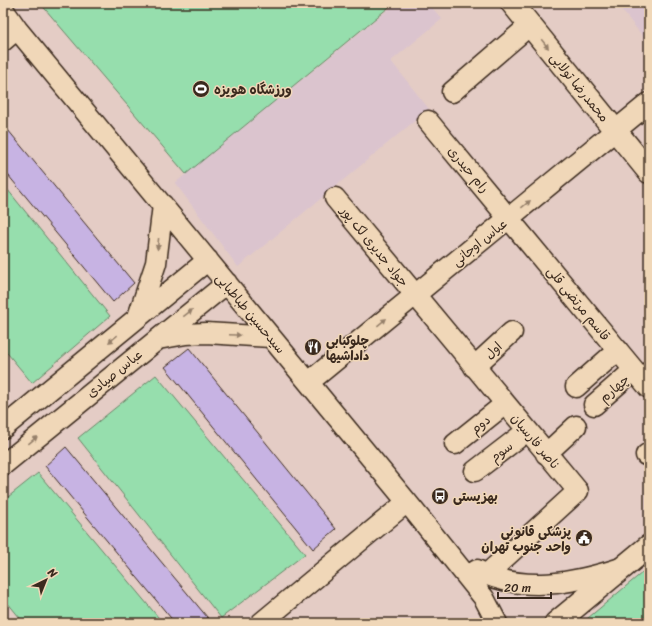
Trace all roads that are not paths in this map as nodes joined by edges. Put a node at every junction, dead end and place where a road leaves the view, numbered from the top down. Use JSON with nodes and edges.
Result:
{"nodes":[{"id":1,"x":512,"y":3,"type":"edge"},
{"id":2,"x":3,"y":9,"type":"edge"},
{"id":3,"x":530,"y":25,"type":"junction"},
{"id":4,"x":8,"y":29,"type":"edge"},
{"id":5,"x":452,"y":92,"type":"dead end"},
{"id":6,"x":649,"y":102,"type":"edge"},
{"id":7,"x":428,"y":121,"type":"dead end"},
{"id":8,"x":615,"y":130,"type":"junction"},
{"id":9,"x":649,"y":172,"type":"edge"},
{"id":10,"x":335,"y":198,"type":"dead end"},
{"id":11,"x":163,"y":205,"type":"junction"},
{"id":12,"x":509,"y":218,"type":"junction"},
{"id":13,"x":208,"y":260,"type":"junction"},
{"id":14,"x":227,"y":283,"type":"junction"},
{"id":15,"x":415,"y":295,"type":"junction"},
{"id":16,"x":137,"y":320,"type":"junction"},
{"id":17,"x":512,"y":332,"type":"dead end"},
{"id":18,"x":271,"y":337,"type":"junction"},
{"id":19,"x":155,"y":340,"type":"junction"},
{"id":20,"x":618,"y":350,"type":"junction"},
{"id":21,"x":474,"y":367,"type":"junction"},
{"id":22,"x":634,"y":370,"type":"junction"},
{"id":23,"x":309,"y":382,"type":"junction"},
{"id":24,"x":576,"y":387,"type":"dead end"},
{"id":25,"x":649,"y":388,"type":"edge"},
{"id":26,"x":505,"y":404,"type":"junction"},
{"id":27,"x":594,"y":405,"type":"dead end"},
{"id":28,"x":576,"y":426,"type":"dead end"},
{"id":29,"x":3,"y":428,"type":"edge"},
{"id":30,"x":527,"y":432,"type":"junction"},
{"id":31,"x":455,"y":444,"type":"dead end"},
{"id":32,"x":546,"y":454,"type":"junction"},
{"id":33,"x":3,"y":465,"type":"edge"},
{"id":34,"x":476,"y":471,"type":"dead end"},
{"id":35,"x":407,"y":502,"type":"junction"},
{"id":36,"x":649,"y":546,"type":"edge"},
{"id":37,"x":450,"y":555,"type":"junction"},
{"id":38,"x":622,"y":568,"type":"junction"},
{"id":39,"x":486,"y":575,"type":"junction"},
{"id":40,"x":484,"y":598,"type":"junction"},
{"id":41,"x":261,"y":623,"type":"edge"},
{"id":42,"x":482,"y":623,"type":"edge"},
{"id":43,"x":497,"y":623,"type":"edge"},
{"id":44,"x":556,"y":623,"type":"edge"}],
"edges":[{"from":1,"to":3,"type":"main road","name":"محمدرضا تولایی"},
{"from":2,"to":4,"type":"street","name":"سیدحسین طباطبایی"},
{"from":3,"to":5,"type":"street"},
{"from":3,"to":8,"type":"main road","name":"محمدرضا تولایی","one_way":true},
{"from":4,"to":11,"type":"street","name":"سیدحسین طباطبایی"},
{"from":6,"to":8,"type":"street","name":"عباس اوجانی"},
{"from":7,"to":12,"type":"street","name":"رام حیدری"},
{"from":8,"to":9,"type":"main road","name":"محمدرضا تولایی"},
{"from":12,"to":8,"type":"street","name":"عباس اوجانی","one_way":true},
{"from":10,"to":15,"type":"street","name":"جواد جدیری لک پور"},
{"from":11,"to":13,"type":"street","name":"سیدحسین طباطبایی"},
{"from":11,"to":16,"type":"street","one_way":true},
{"from":12,"to":15,"type":"street","name":"عباس اوجانی"},
{"from":12,"to":20,"type":"street","name":"قاسم مرتضی قلی"},
{"from":13,"to":14,"type":"street","name":"سیدحسین طباطبایی"},
{"from":13,"to":16,"type":"street","name":"عباس صیادی"},
{"from":14,"to":18,"type":"street","name":"سیدحسین طباطبایی"},
{"from":19,"to":14,"type":"street","name":"عباس صیادی","one_way":true},
{"from":15,"to":21,"type":"street","name":"ناصر فارسیان"},
{"from":23,"to":15,"type":"street","name":"عباس اوجانی","one_way":true},
{"from":16,"to":29,"type":"street","name":"عباس صیادی","one_way":true},
{"from":17,"to":21,"type":"street","name":"اول"},
{"from":19,"to":18,"type":"street","one_way":true},
{"from":18,"to":23,"type":"street","name":"سیدحسین طباطبایی"},
{"from":33,"to":19,"type":"street","name":"عباس صیادی","one_way":true},
{"from":20,"to":22,"type":"street","name":"قاسم مرتضی قلی"},
{"from":20,"to":24,"type":"street"},
{"from":21,"to":26,"type":"street","name":"ناصر فارسیان"},
{"from":22,"to":25,"type":"street","name":"قاسم مرتضی قلی"},
{"from":22,"to":27,"type":"street","name":"چهارم"},
{"from":23,"to":35,"type":"street","name":"سیدحسین طباطبایی"},
{"from":26,"to":30,"type":"street","name":"ناصر فارسیان"},
{"from":26,"to":31,"type":"street","name":"دوم"},
{"from":28,"to":32,"type":"street"},
{"from":30,"to":32,"type":"street","name":"ناصر فارسیان"},
{"from":30,"to":34,"type":"street","name":"سوم"},
{"from":32,"to":39,"type":"street","name":"ناصر فارسیان"},
{"from":35,"to":37,"type":"street","name":"سیدحسین طباطبایی"},
{"from":35,"to":41,"type":"street"},
{"from":36,"to":38,"type":"main road"},
{"from":37,"to":39,"type":"street"},
{"from":37,"to":40,"type":"street","name":"سیدحسین طباطبایی"},
{"from":38,"to":39,"type":"street"},
{"from":38,"to":44,"type":"main road"},
{"from":40,"to":42,"type":"street"},
{"from":40,"to":43,"type":"street","name":"سیدحسین طباطبایی"}]}
